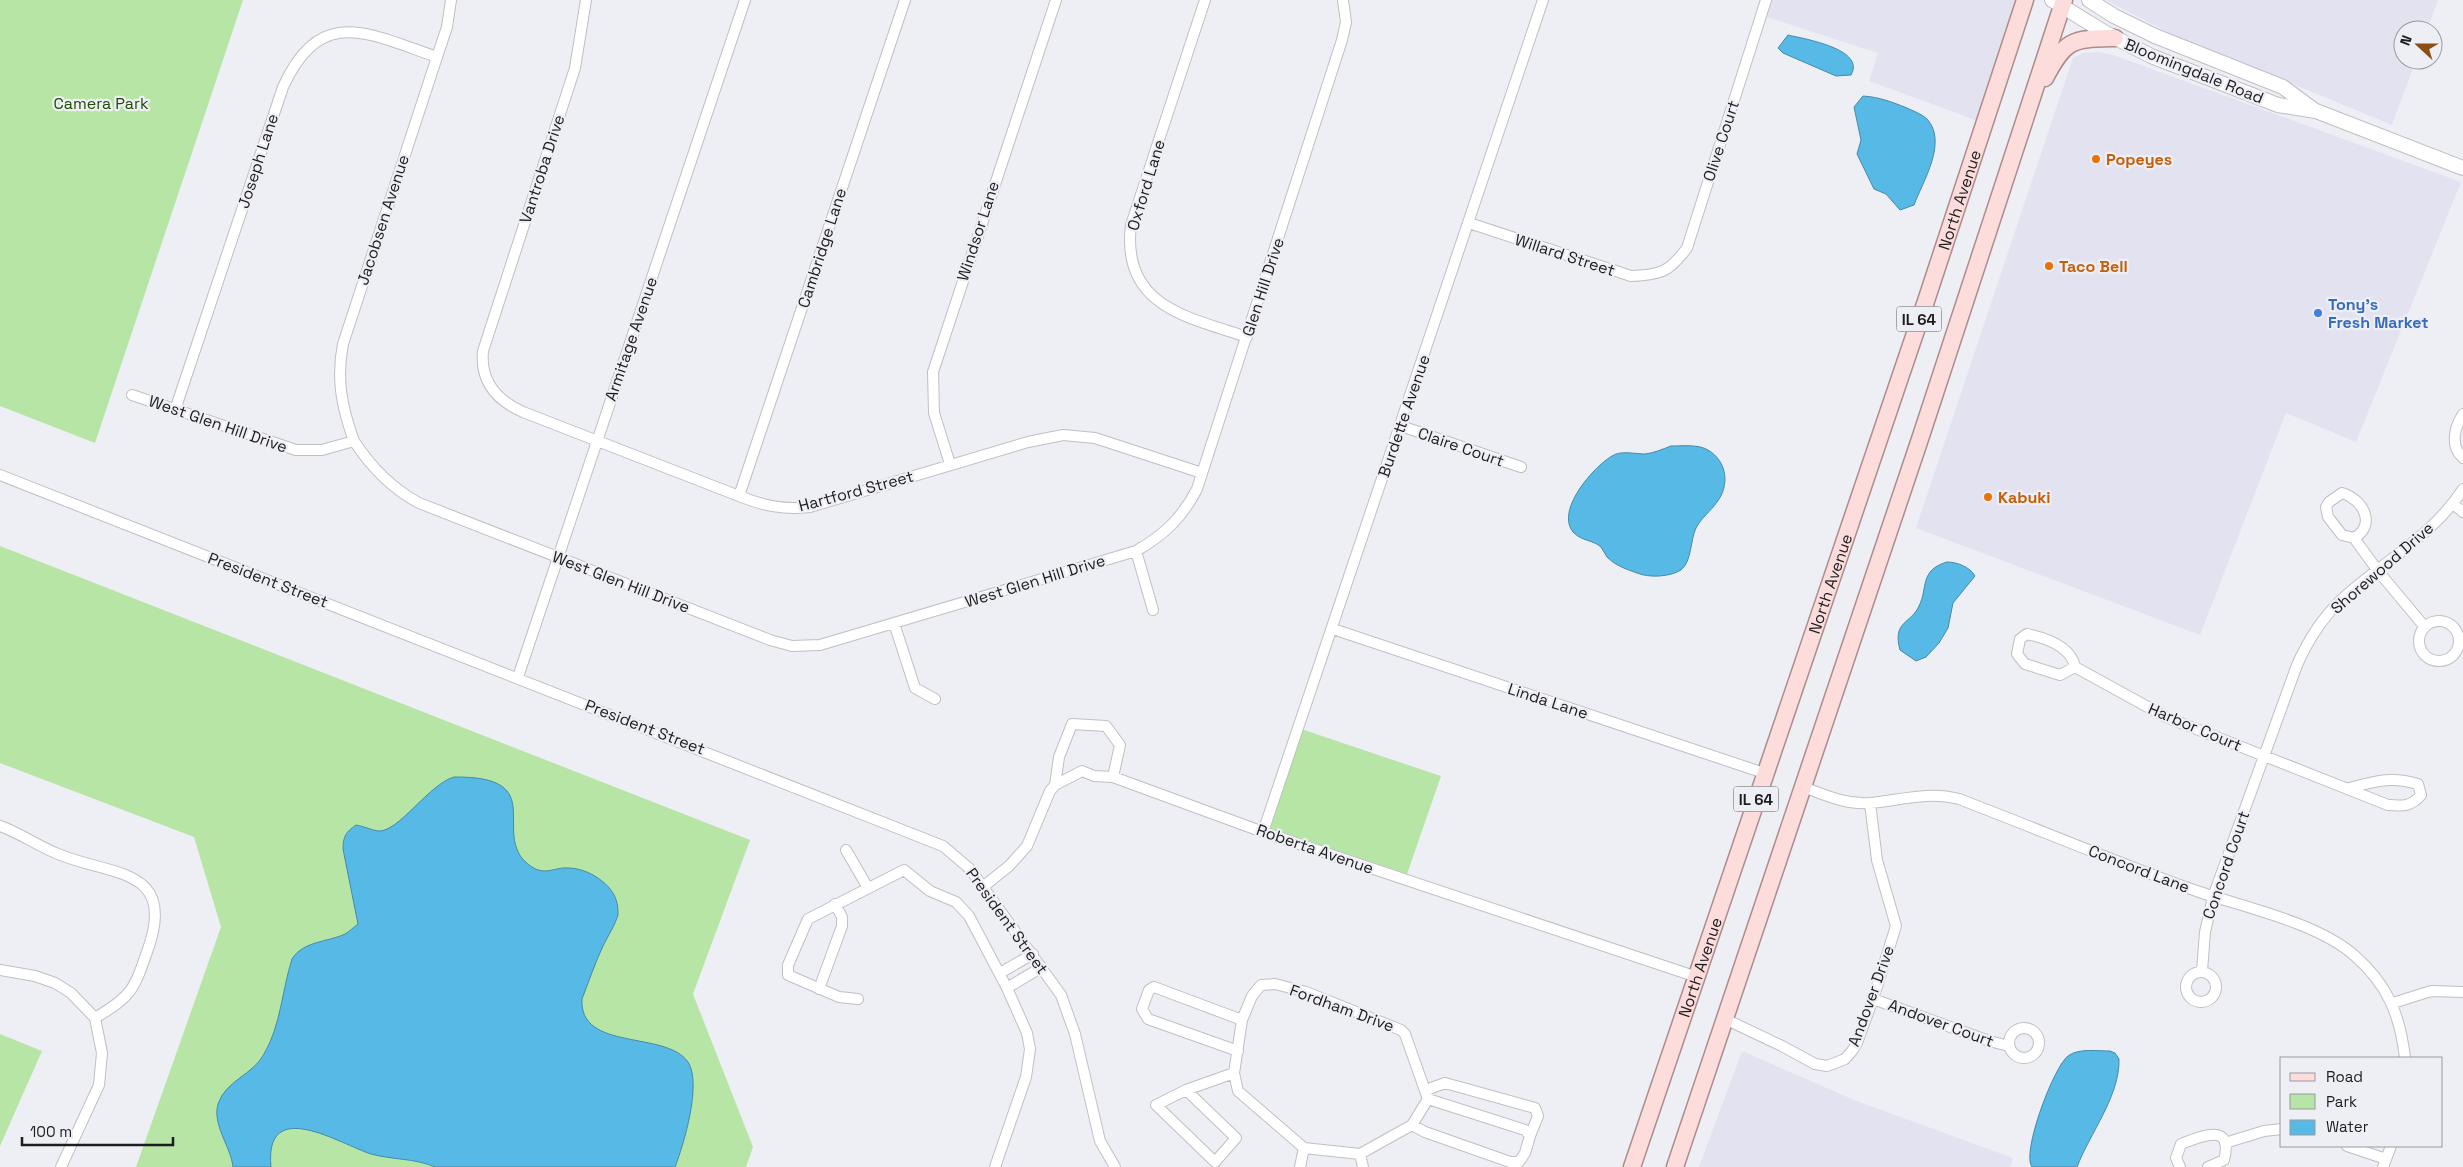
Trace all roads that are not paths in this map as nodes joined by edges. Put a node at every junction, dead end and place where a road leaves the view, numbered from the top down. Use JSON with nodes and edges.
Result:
{"nodes":[{"id":1,"x":451,"y":0,"type":"edge"},
{"id":2,"x":586,"y":0,"type":"edge"},
{"id":3,"x":745,"y":0,"type":"edge"},
{"id":4,"x":905,"y":0,"type":"edge"},
{"id":5,"x":1056,"y":0,"type":"edge"},
{"id":6,"x":1205,"y":0,"type":"edge"},
{"id":7,"x":1343,"y":0,"type":"edge"},
{"id":8,"x":1543,"y":0,"type":"edge"},
{"id":9,"x":1766,"y":0,"type":"edge"},
{"id":10,"x":2025,"y":0,"type":"edge"},
{"id":11,"x":2089,"y":0,"type":"edge"},
{"id":12,"x":2059,"y":2,"type":"edge"},
{"id":13,"x":2115,"y":38,"type":"junction"},
{"id":14,"x":437,"y":57,"type":"junction"},
{"id":15,"x":2027,"y":111,"type":"junction"},
{"id":16,"x":2316,"y":111,"type":"junction"},
{"id":17,"x":2463,"y":168,"type":"edge"},
{"id":18,"x":1469,"y":223,"type":"junction"},
{"id":19,"x":1663,"y":273,"type":"joint"},
{"id":20,"x":486,"y":336,"type":"joint"},
{"id":21,"x":1247,"y":338,"type":"junction"},
{"id":22,"x":132,"y":395,"type":"dead end"},
{"id":23,"x":175,"y":410,"type":"junction"},
{"id":24,"x":2463,"y":414,"type":"edge"},
{"id":25,"x":1400,"y":426,"type":"junction"},
{"id":26,"x":354,"y":441,"type":"junction"},
{"id":27,"x":597,"y":441,"type":"junction"},
{"id":28,"x":2463,"y":458,"type":"edge"},
{"id":29,"x":950,"y":464,"type":"junction"},
{"id":30,"x":1521,"y":467,"type":"dead end"},
{"id":31,"x":1202,"y":473,"type":"junction"},
{"id":32,"x":0,"y":475,"type":"edge"},
{"id":33,"x":2463,"y":489,"type":"edge"},
{"id":34,"x":739,"y":496,"type":"junction"},
{"id":35,"x":2453,"y":504,"type":"junction"},
{"id":36,"x":2463,"y":512,"type":"edge"},
{"id":37,"x":2354,"y":538,"type":"junction"},
{"id":38,"x":1136,"y":551,"type":"junction"},
{"id":39,"x":558,"y":557,"type":"junction"},
{"id":40,"x":2378,"y":571,"type":"junction"},
{"id":41,"x":1153,"y":610,"type":"dead end"},
{"id":42,"x":894,"y":623,"type":"junction"},
{"id":43,"x":2424,"y":626,"type":"junction"},
{"id":44,"x":1333,"y":629,"type":"junction"},
{"id":45,"x":2075,"y":667,"type":"junction"},
{"id":46,"x":518,"y":677,"type":"junction"},
{"id":47,"x":935,"y":699,"type":"dead end"},
{"id":48,"x":2263,"y":759,"type":"junction"},
{"id":49,"x":1764,"y":773,"type":"junction"},
{"id":50,"x":1113,"y":777,"type":"junction"},
{"id":51,"x":1056,"y":785,"type":"junction"},
{"id":52,"x":1803,"y":787,"type":"junction"},
{"id":53,"x":2350,"y":788,"type":"junction"},
{"id":54,"x":1870,"y":803,"type":"junction"},
{"id":55,"x":0,"y":826,"type":"edge"},
{"id":56,"x":1263,"y":832,"type":"junction"},
{"id":57,"x":846,"y":850,"type":"dead end"},
{"id":58,"x":984,"y":886,"type":"junction"},
{"id":59,"x":868,"y":888,"type":"junction"},
{"id":60,"x":2213,"y":897,"type":"junction"},
{"id":61,"x":836,"y":904,"type":"junction"},
{"id":62,"x":1033,"y":954,"type":"junction"},
{"id":63,"x":1042,"y":967,"type":"junction"},
{"id":64,"x":0,"y":970,"type":"edge"},
{"id":65,"x":2202,"y":971,"type":"dead end"},
{"id":66,"x":1000,"y":973,"type":"junction"},
{"id":67,"x":1697,"y":977,"type":"junction"},
{"id":68,"x":1007,"y":988,"type":"junction"},
{"id":69,"x":819,"y":989,"type":"junction"},
{"id":70,"x":2463,"y":992,"type":"edge"},
{"id":71,"x":858,"y":999,"type":"dead end"},
{"id":72,"x":1873,"y":999,"type":"junction"},
{"id":73,"x":2393,"y":1003,"type":"junction"},
{"id":74,"x":95,"y":1018,"type":"junction"},
{"id":75,"x":1725,"y":1019,"type":"junction"},
{"id":76,"x":1242,"y":1020,"type":"junction"},
{"id":77,"x":2009,"y":1046,"type":"dead end"},
{"id":78,"x":1238,"y":1051,"type":"junction"},
{"id":79,"x":2405,"y":1057,"type":"edge"},
{"id":80,"x":1234,"y":1073,"type":"junction"},
{"id":81,"x":1186,"y":1090,"type":"junction"},
{"id":82,"x":1427,"y":1094,"type":"junction"},
{"id":83,"x":1412,"y":1125,"type":"junction"},
{"id":84,"x":2280,"y":1129,"type":"edge"},
{"id":85,"x":1530,"y":1136,"type":"junction"},
{"id":86,"x":2225,"y":1143,"type":"junction"},
{"id":87,"x":2349,"y":1147,"type":"edge"},
{"id":88,"x":2391,"y":1147,"type":"edge"},
{"id":89,"x":1304,"y":1148,"type":"junction"},
{"id":90,"x":1360,"y":1154,"type":"junction"},
{"id":91,"x":2385,"y":1163,"type":"edge"},
{"id":92,"x":61,"y":1167,"type":"edge"},
{"id":93,"x":995,"y":1167,"type":"edge"},
{"id":94,"x":1115,"y":1167,"type":"edge"},
{"id":95,"x":1300,"y":1167,"type":"edge"},
{"id":96,"x":1363,"y":1167,"type":"edge"},
{"id":97,"x":1632,"y":1167,"type":"edge"},
{"id":98,"x":1675,"y":1167,"type":"edge"},
{"id":99,"x":2180,"y":1167,"type":"edge"},
{"id":100,"x":2208,"y":1167,"type":"edge"}],
"edges":[{"from":1,"to":14,"type":"street","name":"Jacobsen Avenue"},
{"from":2,"to":20,"type":"street","name":"Vantroba Drive"},
{"from":3,"to":27,"type":"street","name":"Armitage Avenue"},
{"from":4,"to":34,"type":"street","name":"Cambridge Lane"},
{"from":5,"to":29,"type":"street","name":"Windsor Lane"},
{"from":6,"to":21,"type":"street","name":"Oxford Lane"},
{"from":7,"to":21,"type":"street","name":"Glen Hill Drive"},
{"from":8,"to":18,"type":"street","name":"Burdette Avenue"},
{"from":9,"to":19,"type":"street","name":"Olive Court"},
{"from":10,"to":49,"type":"main road","name":"North Avenue","number":"IL 64"},
{"from":11,"to":16,"type":"street","name":"Bloomingdale Road"},
{"from":12,"to":13,"type":"street","name":"Bloomingdale Road"},
{"from":12,"to":15,"type":"main road","number":"IL 64"},
{"from":13,"to":15,"type":"main road"},
{"from":13,"to":16,"type":"street","name":"Bloomingdale Road"},
{"from":14,"to":23,"type":"street","name":"Joseph Lane"},
{"from":14,"to":26,"type":"street","name":"Jacobsen Avenue"},
{"from":15,"to":52,"type":"main road","number":"IL 64"},
{"from":16,"to":17,"type":"street","name":"Bloomingdale Road"},
{"from":18,"to":19,"type":"street","name":"Willard Street"},
{"from":18,"to":25,"type":"street","name":"Burdette Avenue"},
{"from":20,"to":27,"type":"street","name":"Hartford Street"},
{"from":21,"to":31,"type":"street","name":"Glen Hill Drive"},
{"from":22,"to":23,"type":"street","name":"West Glen Hill Drive"},
{"from":23,"to":26,"type":"street","name":"West Glen Hill Drive"},
{"from":24,"to":28,"type":"street"},
{"from":25,"to":30,"type":"street","name":"Claire Court"},
{"from":25,"to":44,"type":"street","name":"Burdette Avenue"},
{"from":26,"to":39,"type":"street","name":"West Glen Hill Drive"},
{"from":27,"to":34,"type":"street","name":"Hartford Street"},
{"from":27,"to":39,"type":"street","name":"Armitage Avenue"},
{"from":29,"to":31,"type":"street","name":"Hartford Street"},
{"from":29,"to":34,"type":"street","name":"Hartford Street"},
{"from":31,"to":38,"type":"street","name":"Glen Hill Drive"},
{"from":32,"to":46,"type":"street","name":"President Street"},
{"from":33,"to":35,"type":"street","name":"Shorewood Drive"},
{"from":35,"to":36,"type":"street"},
{"from":35,"to":40,"type":"street","name":"Shorewood Drive"},
{"from":37,"to":37,"type":"street"},
{"from":37,"to":40,"type":"street"},
{"from":38,"to":41,"type":"street"},
{"from":38,"to":42,"type":"street","name":"West Glen Hill Drive"},
{"from":39,"to":42,"type":"street","name":"West Glen Hill Drive"},
{"from":39,"to":46,"type":"street","name":"Armitage Avenue"},
{"from":40,"to":43,"type":"street"},
{"from":40,"to":48,"type":"street","name":"Shorewood Drive"},
{"from":42,"to":47,"type":"street"},
{"from":43,"to":43,"type":"street"},
{"from":44,"to":49,"type":"street","name":"Linda Lane"},
{"from":44,"to":56,"type":"street","name":"Burdette Avenue"},
{"from":45,"to":45,"type":"street","name":"Harbor Court"},
{"from":45,"to":48,"type":"street","name":"Harbor Court"},
{"from":46,"to":58,"type":"street","name":"President Street"},
{"from":48,"to":53,"type":"street","name":"Harbor Court"},
{"from":48,"to":60,"type":"street","name":"Concord Court"},
{"from":49,"to":67,"type":"main road","name":"North Avenue","number":"IL 64"},
{"from":50,"to":51,"type":"street","name":"Roberta Avenue"},
{"from":50,"to":51,"type":"street"},
{"from":50,"to":56,"type":"street","name":"Roberta Avenue"},
{"from":51,"to":58,"type":"street","name":"Roberta Avenue"},
{"from":52,"to":54,"type":"street","name":"Concord Lane"},
{"from":52,"to":75,"type":"main road","number":"IL 64"},
{"from":53,"to":53,"type":"street","name":"Harbor Court"},
{"from":54,"to":60,"type":"street","name":"Concord Lane"},
{"from":54,"to":72,"type":"street","name":"Andover Drive"},
{"from":55,"to":74,"type":"street"},
{"from":56,"to":67,"type":"street","name":"Roberta Avenue"},
{"from":57,"to":59,"type":"street"},
{"from":58,"to":62,"type":"street","name":"President Street"},
{"from":59,"to":61,"type":"street"},
{"from":59,"to":66,"type":"street"},
{"from":60,"to":65,"type":"street","name":"Concord Court"},
{"from":60,"to":73,"type":"street","name":"Concord Lane"},
{"from":61,"to":69,"type":"street"},
{"from":61,"to":69,"type":"street"},
{"from":62,"to":63,"type":"street","name":"President Street"},
{"from":62,"to":66,"type":"street"},
{"from":63,"to":68,"type":"street"},
{"from":63,"to":94,"type":"street","name":"President Street"},
{"from":64,"to":74,"type":"street"},
{"from":66,"to":68,"type":"street"},
{"from":67,"to":97,"type":"main road","name":"North Avenue","number":"IL 64"},
{"from":68,"to":93,"type":"street"},
{"from":69,"to":71,"type":"street"},
{"from":70,"to":73,"type":"street"},
{"from":72,"to":75,"type":"street","name":"Andover Drive"},
{"from":72,"to":77,"type":"street","name":"Andover Court"},
{"from":73,"to":79,"type":"street","name":"Concord Lane"},
{"from":74,"to":92,"type":"street"},
{"from":75,"to":98,"type":"main road","number":"IL 64"},
{"from":76,"to":78,"type":"street","name":"Fordham Drive"},
{"from":76,"to":78,"type":"street"},
{"from":76,"to":82,"type":"street","name":"Fordham Drive"},
{"from":78,"to":80,"type":"street","name":"Fordham Drive"},
{"from":80,"to":81,"type":"street"},
{"from":80,"to":89,"type":"street"},
{"from":81,"to":81,"type":"street"},
{"from":82,"to":83,"type":"street"},
{"from":82,"to":85,"type":"street"},
{"from":82,"to":85,"type":"street"},
{"from":83,"to":85,"type":"street"},
{"from":83,"to":90,"type":"street"},
{"from":84,"to":86,"type":"street"},
{"from":86,"to":99,"type":"street"},
{"from":86,"to":100,"type":"street"},
{"from":87,"to":91,"type":"street"},
{"from":88,"to":91,"type":"street"},
{"from":89,"to":90,"type":"street"},
{"from":89,"to":95,"type":"street"},
{"from":90,"to":96,"type":"street"}]}
